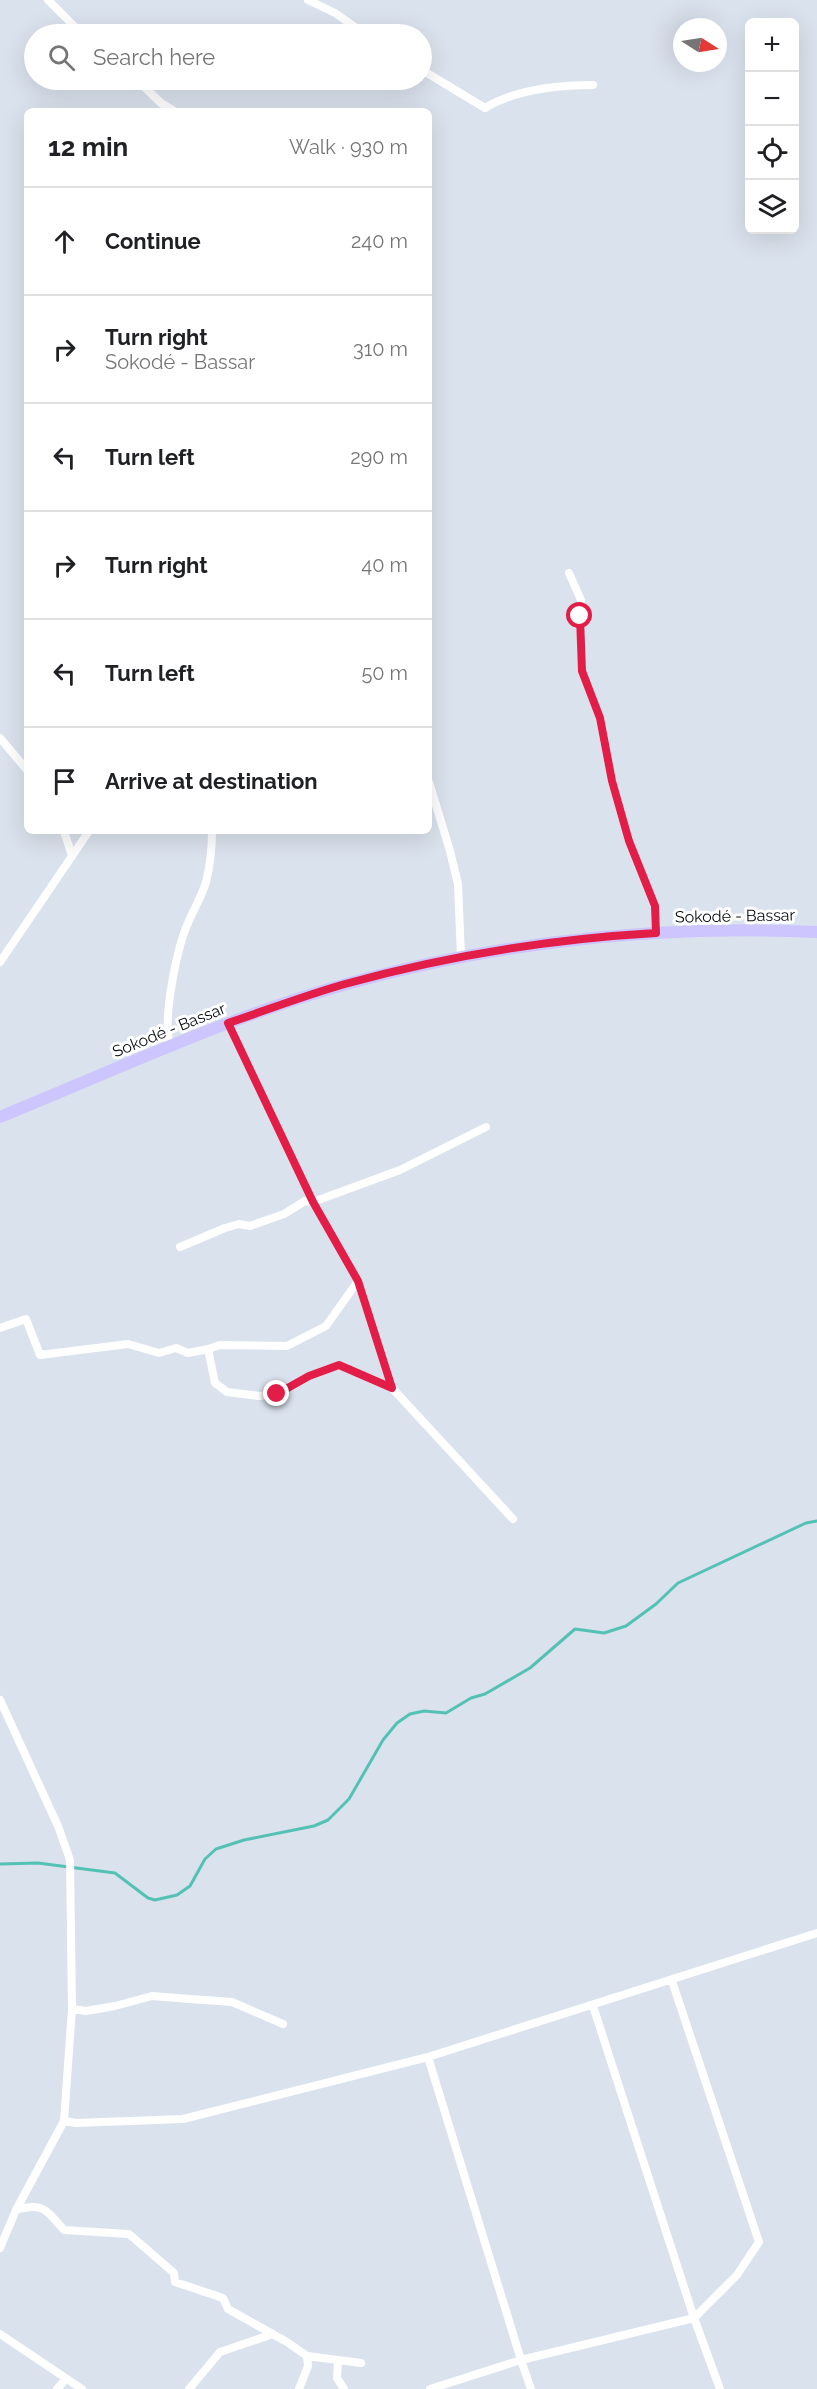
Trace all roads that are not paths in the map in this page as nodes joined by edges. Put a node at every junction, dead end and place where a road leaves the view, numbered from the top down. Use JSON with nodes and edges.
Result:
{"nodes":[{"id":1,"x":48,"y":0,"type":"edge"},
{"id":2,"x":308,"y":0,"type":"edge"},
{"id":3,"x":72,"y":24,"type":"edge"},
{"id":4,"x":351,"y":24,"type":"edge"},
{"id":5,"x":432,"y":76,"type":"edge"},
{"id":6,"x":593,"y":85,"type":"dead end"},
{"id":7,"x":147,"y":90,"type":"edge"},
{"id":8,"x":169,"y":108,"type":"edge"},
{"id":9,"x":569,"y":573,"type":"dead end"},
{"id":10,"x":0,"y":738,"type":"edge"},
{"id":11,"x":24,"y":766,"type":"edge"},
{"id":12,"x":432,"y":792,"type":"edge"},
{"id":13,"x":65,"y":834,"type":"edge"},
{"id":14,"x":87,"y":834,"type":"edge"},
{"id":15,"x":212,"y":834,"type":"edge"},
{"id":16,"x":72,"y":856,"type":"junction"},
{"id":17,"x":656,"y":933,"type":"junction"},
{"id":18,"x":817,"y":933,"type":"edge"},
{"id":19,"x":461,"y":957,"type":"junction"},
{"id":20,"x":0,"y":963,"type":"edge"},
{"id":21,"x":228,"y":1023,"type":"junction"},
{"id":22,"x":171,"y":1047,"type":"junction"},
{"id":23,"x":0,"y":1118,"type":"edge"},
{"id":24,"x":486,"y":1128,"type":"dead end"},
{"id":25,"x":313,"y":1202,"type":"junction"},
{"id":26,"x":180,"y":1247,"type":"dead end"},
{"id":27,"x":358,"y":1281,"type":"junction"},
{"id":28,"x":0,"y":1328,"type":"edge"},
{"id":29,"x":208,"y":1349,"type":"junction"},
{"id":30,"x":392,"y":1388,"type":"junction"},
{"id":31,"x":513,"y":1519,"type":"dead end"},
{"id":32,"x":0,"y":1700,"type":"edge"},
{"id":33,"x":817,"y":1933,"type":"edge"},
{"id":34,"x":672,"y":1981,"type":"junction"},
{"id":35,"x":593,"y":2006,"type":"junction"},
{"id":36,"x":72,"y":2009,"type":"junction"},
{"id":37,"x":283,"y":2024,"type":"dead end"},
{"id":38,"x":428,"y":2057,"type":"junction"},
{"id":39,"x":64,"y":2121,"type":"junction"},
{"id":40,"x":16,"y":2210,"type":"junction"},
{"id":41,"x":0,"y":2248,"type":"edge"},
{"id":42,"x":694,"y":2318,"type":"junction"},
{"id":43,"x":0,"y":2334,"type":"edge"},
{"id":44,"x":273,"y":2334,"type":"junction"},
{"id":45,"x":307,"y":2356,"type":"junction"},
{"id":46,"x":338,"y":2360,"type":"junction"},
{"id":47,"x":520,"y":2360,"type":"junction"},
{"id":48,"x":361,"y":2362,"type":"dead end"},
{"id":49,"x":66,"y":2379,"type":"junction"},
{"id":50,"x":57,"y":2389,"type":"edge"},
{"id":51,"x":82,"y":2389,"type":"edge"},
{"id":52,"x":189,"y":2389,"type":"edge"},
{"id":53,"x":299,"y":2389,"type":"edge"},
{"id":54,"x":344,"y":2389,"type":"edge"},
{"id":55,"x":430,"y":2389,"type":"edge"},
{"id":56,"x":531,"y":2389,"type":"edge"},
{"id":57,"x":720,"y":2389,"type":"edge"}],
"edges":[{"from":1,"to":3,"type":"street"},
{"from":2,"to":4,"type":"street"},
{"from":5,"to":6,"type":"street"},
{"from":7,"to":8,"type":"street"},
{"from":9,"to":17,"type":"street"},
{"from":10,"to":11,"type":"street"},
{"from":12,"to":19,"type":"street"},
{"from":13,"to":16,"type":"street"},
{"from":14,"to":16,"type":"street"},
{"from":15,"to":22,"type":"street"},
{"from":16,"to":20,"type":"street"},
{"from":17,"to":18,"type":"main road","name":"Sokodé - Bassar"},
{"from":17,"to":19,"type":"main road","name":"Sokodé - Bassar"},
{"from":19,"to":21,"type":"main road","name":"Sokodé - Bassar"},
{"from":21,"to":22,"type":"main road","name":"Sokodé - Bassar"},
{"from":21,"to":25,"type":"street"},
{"from":22,"to":23,"type":"main road","name":"Sokodé - Bassar"},
{"from":24,"to":25,"type":"street"},
{"from":25,"to":26,"type":"street"},
{"from":25,"to":27,"type":"street"},
{"from":27,"to":29,"type":"street"},
{"from":27,"to":30,"type":"street"},
{"from":28,"to":29,"type":"street"},
{"from":29,"to":30,"type":"street"},
{"from":30,"to":31,"type":"street"},
{"from":32,"to":36,"type":"street"},
{"from":33,"to":34,"type":"street"},
{"from":34,"to":35,"type":"street"},
{"from":34,"to":42,"type":"street"},
{"from":35,"to":38,"type":"street"},
{"from":35,"to":42,"type":"street"},
{"from":36,"to":37,"type":"street"},
{"from":36,"to":39,"type":"street"},
{"from":38,"to":39,"type":"street"},
{"from":38,"to":47,"type":"street"},
{"from":39,"to":40,"type":"street"},
{"from":40,"to":41,"type":"street"},
{"from":40,"to":44,"type":"street"},
{"from":42,"to":47,"type":"street"},
{"from":42,"to":57,"type":"street"},
{"from":43,"to":49,"type":"street"},
{"from":44,"to":45,"type":"street"},
{"from":44,"to":52,"type":"street"},
{"from":45,"to":46,"type":"street"},
{"from":45,"to":53,"type":"street"},
{"from":46,"to":48,"type":"street"},
{"from":46,"to":54,"type":"street"},
{"from":47,"to":55,"type":"street"},
{"from":47,"to":56,"type":"street"},
{"from":49,"to":50,"type":"street"},
{"from":49,"to":51,"type":"street"}]}
